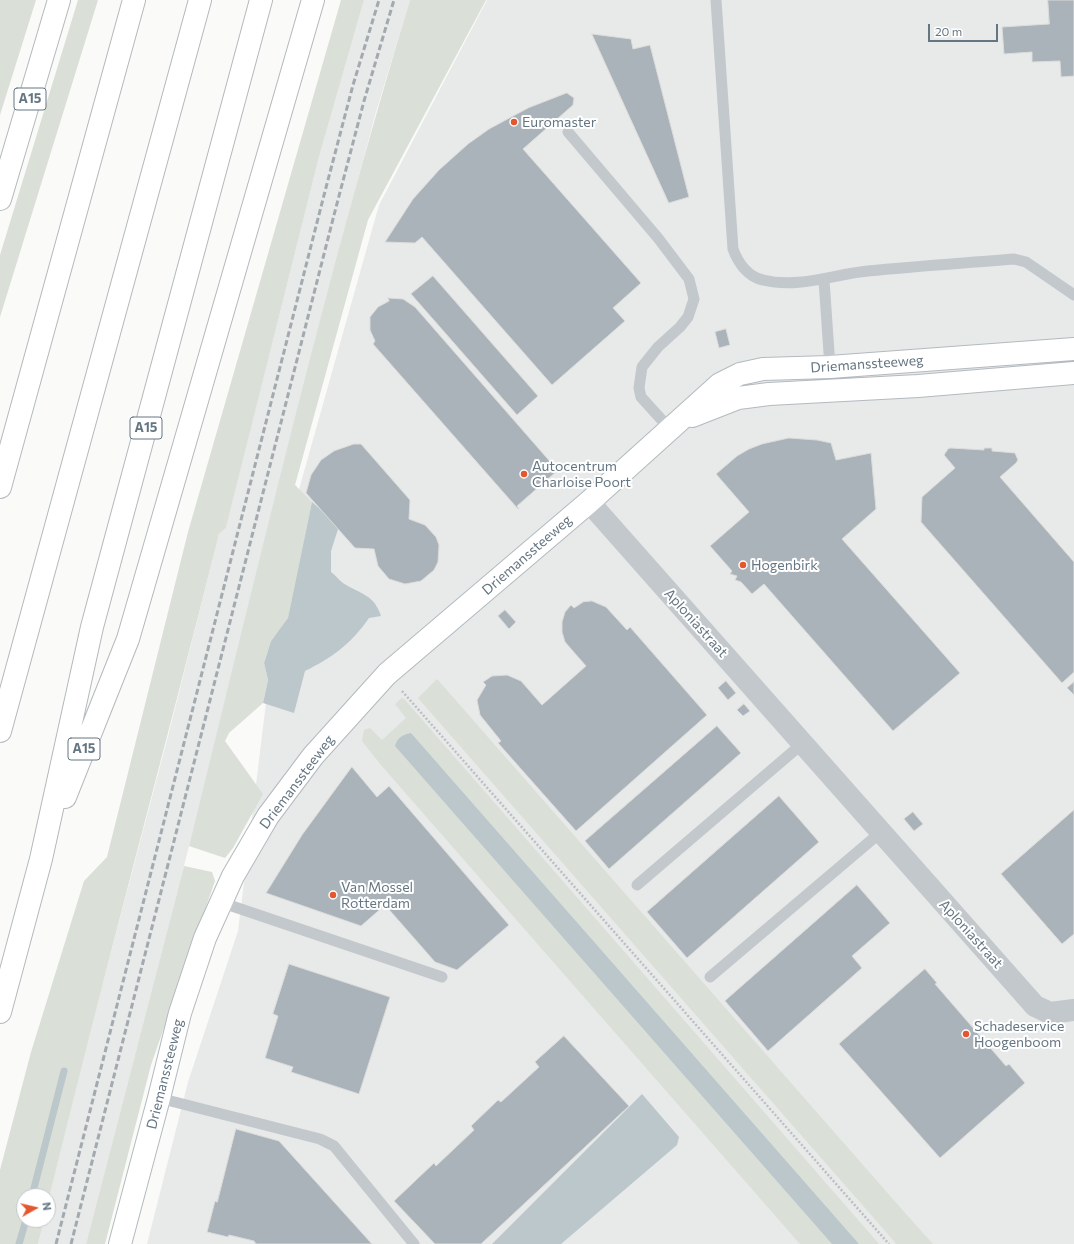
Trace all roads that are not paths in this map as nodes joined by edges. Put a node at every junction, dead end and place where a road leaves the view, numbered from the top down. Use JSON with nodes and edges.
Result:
{"nodes":[{"id":1,"x":58,"y":0,"type":"edge"},
{"id":2,"x":134,"y":0,"type":"edge"},
{"id":3,"x":200,"y":0,"type":"edge"},
{"id":4,"x":261,"y":0,"type":"edge"},
{"id":5,"x":313,"y":0,"type":"edge"},
{"id":6,"x":716,"y":0,"type":"edge"},
{"id":7,"x":568,"y":132,"type":"dead end"},
{"id":8,"x":0,"y":199,"type":"edge"},
{"id":9,"x":824,"y":280,"type":"junction"},
{"id":10,"x":1074,"y":296,"type":"edge"},
{"id":11,"x":1074,"y":349,"type":"edge"},
{"id":12,"x":830,"y":367,"type":"junction"},
{"id":13,"x":1074,"y":373,"type":"edge"},
{"id":14,"x":673,"y":426,"type":"junction"},
{"id":15,"x":0,"y":487,"type":"edge"},
{"id":16,"x":589,"y":502,"type":"junction"},
{"id":17,"x":0,"y":731,"type":"edge"},
{"id":18,"x":803,"y":743,"type":"junction"},
{"id":19,"x":881,"y":832,"type":"junction"},
{"id":20,"x":41,"y":859,"type":"junction"},
{"id":21,"x":637,"y":885,"type":"dead end"},
{"id":22,"x":220,"y":902,"type":"junction"},
{"id":23,"x":442,"y":977,"type":"dead end"},
{"id":24,"x":710,"y":977,"type":"dead end"},
{"id":25,"x":1074,"y":1010,"type":"edge"},
{"id":26,"x":0,"y":1012,"type":"edge"},
{"id":27,"x":159,"y":1098,"type":"junction"},
{"id":28,"x":120,"y":1244,"type":"edge"},
{"id":29,"x":414,"y":1244,"type":"edge"}],
"edges":[{"from":1,"to":8,"type":"main road","number":"A15"},
{"from":2,"to":15,"type":"main road"},
{"from":3,"to":17,"type":"main road"},
{"from":4,"to":20,"type":"main road","number":"A15"},
{"from":5,"to":20,"type":"main road","number":"A15"},
{"from":6,"to":9,"type":"lane"},
{"from":7,"to":14,"type":"lane"},
{"from":9,"to":10,"type":"lane"},
{"from":9,"to":12,"type":"lane"},
{"from":11,"to":12,"type":"main road","name":"Driemanssteeweg"},
{"from":12,"to":14,"type":"main road","name":"Driemanssteeweg"},
{"from":13,"to":14,"type":"main road","name":"Driemanssteeweg"},
{"from":14,"to":16,"type":"main road","name":"Driemanssteeweg"},
{"from":16,"to":18,"type":"street","name":"Aploniastraat"},
{"from":16,"to":22,"type":"main road","name":"Driemanssteeweg"},
{"from":18,"to":19,"type":"street","name":"Aploniastraat"},
{"from":18,"to":21,"type":"lane"},
{"from":19,"to":24,"type":"lane"},
{"from":19,"to":25,"type":"street","name":"Aploniastraat"},
{"from":20,"to":26,"type":"main road","number":"A15"},
{"from":22,"to":23,"type":"lane"},
{"from":22,"to":27,"type":"main road","name":"Driemanssteeweg"},
{"from":27,"to":28,"type":"main road","name":"Driemanssteeweg"},
{"from":27,"to":29,"type":"lane"}]}
